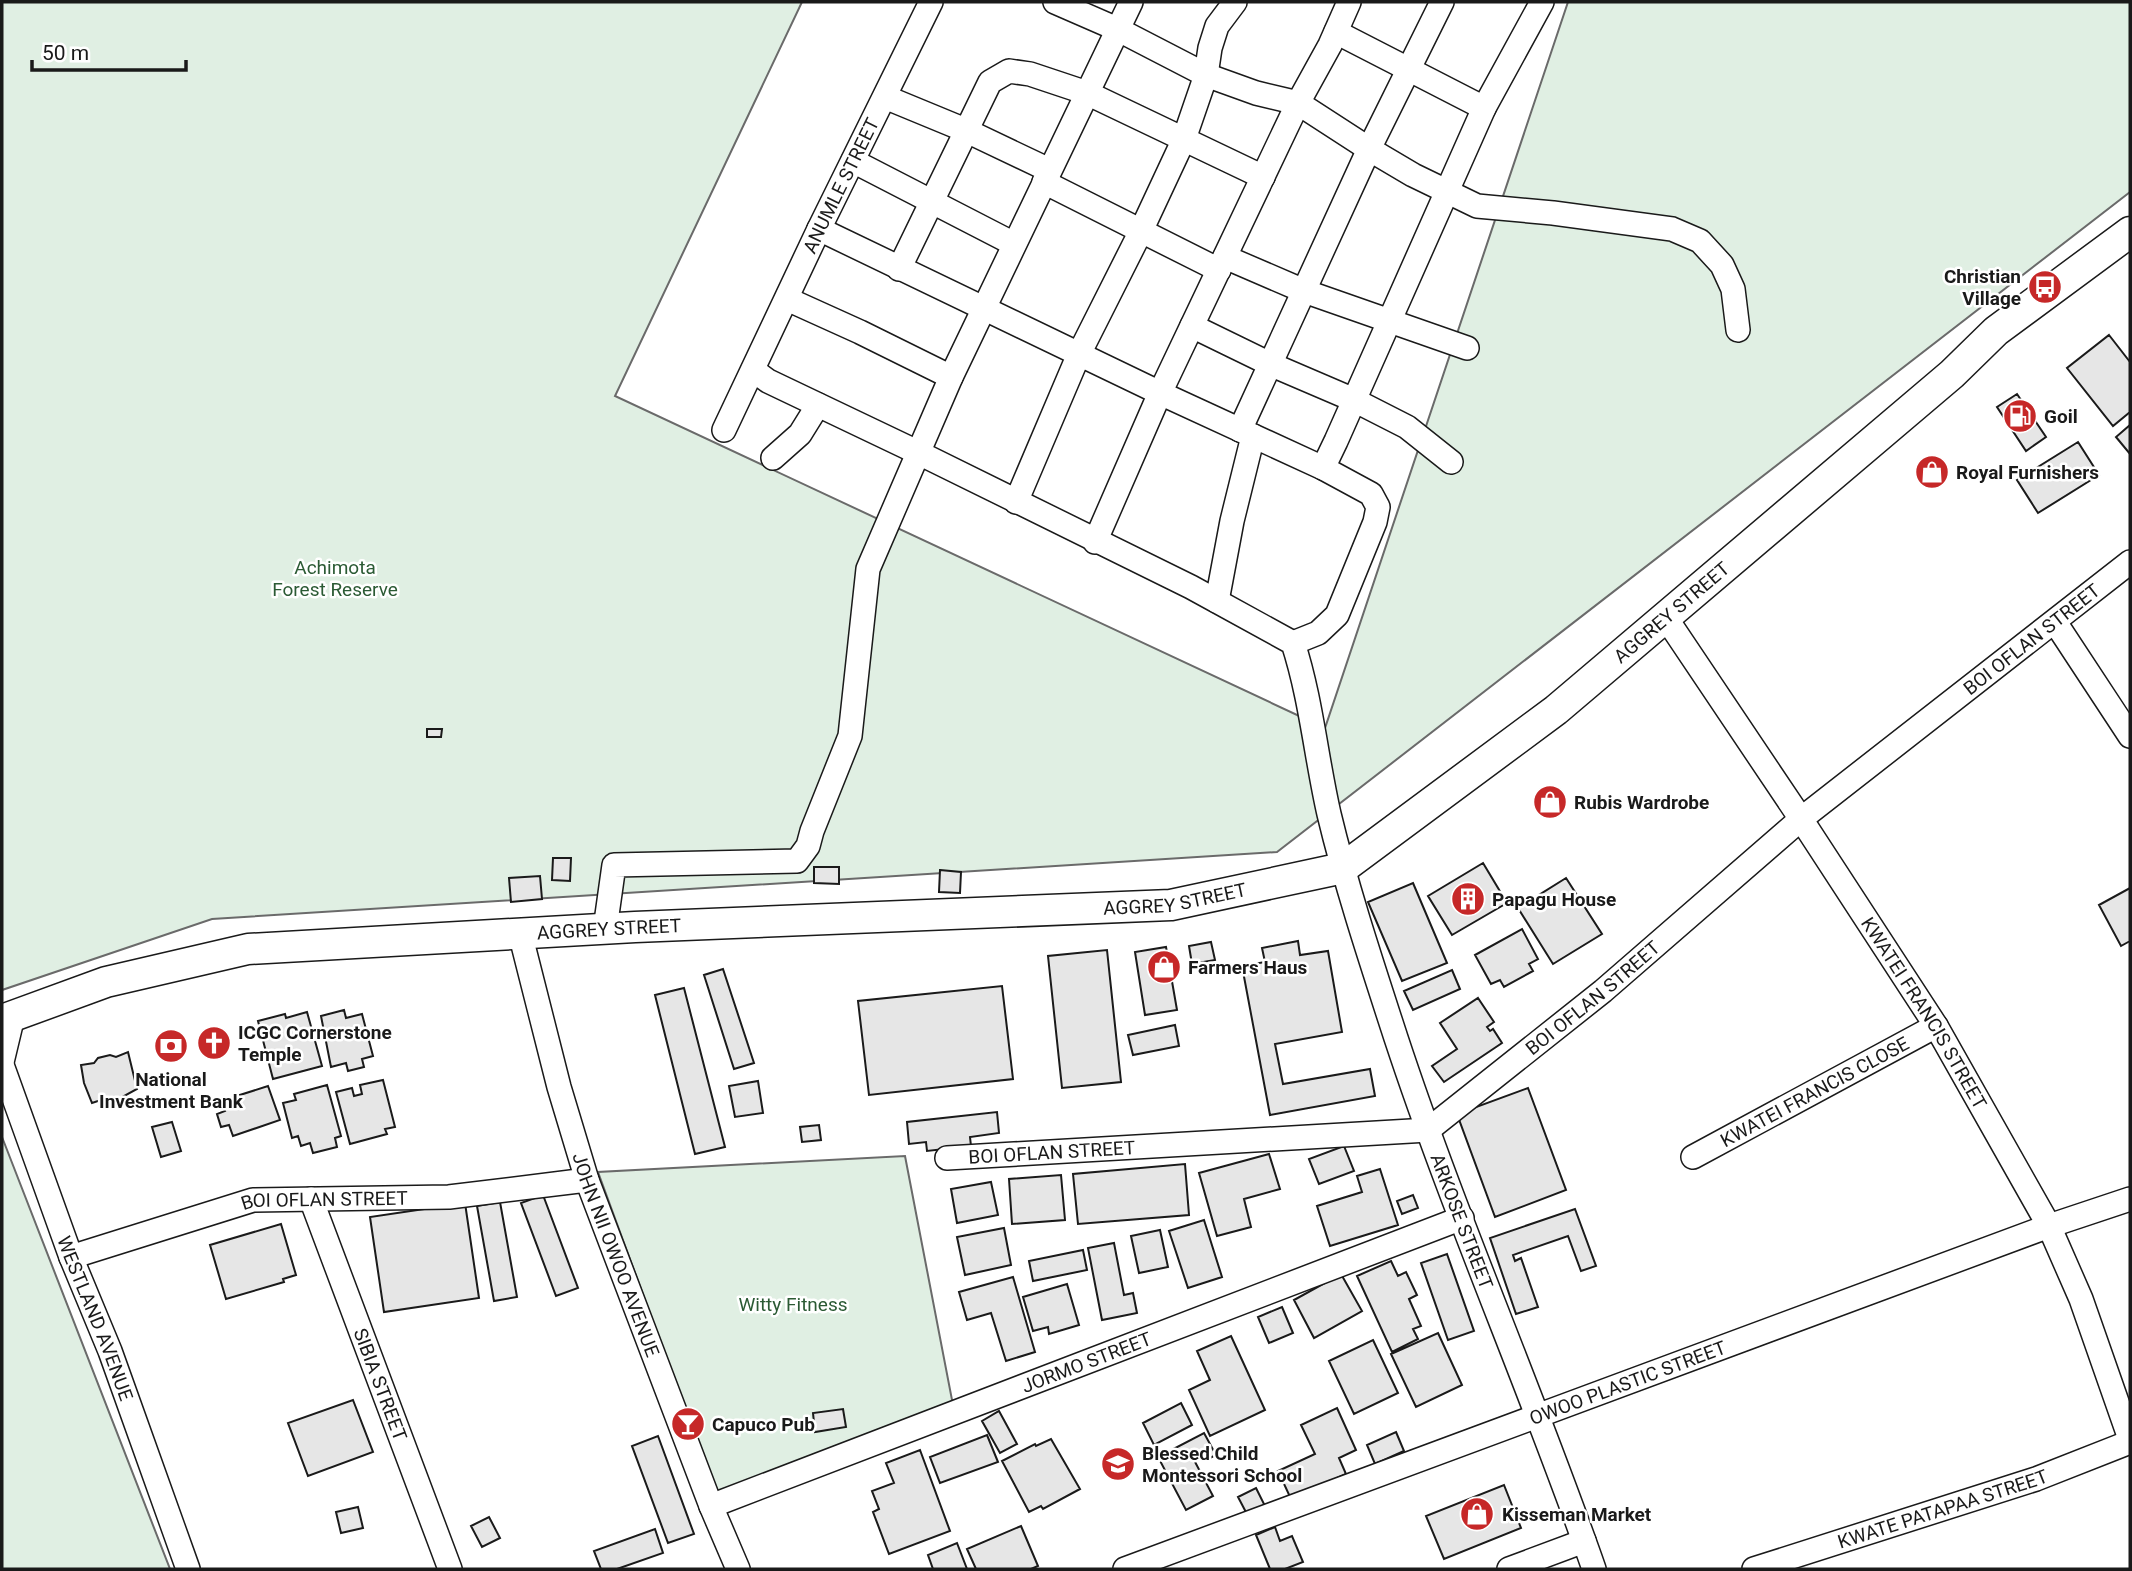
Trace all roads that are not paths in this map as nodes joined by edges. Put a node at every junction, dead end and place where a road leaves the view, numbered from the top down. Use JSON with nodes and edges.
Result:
{"nodes":[{"id":1,"x":931,"y":2,"type":"edge"},
{"id":2,"x":1055,"y":2,"type":"edge"},
{"id":3,"x":1131,"y":2,"type":"edge"},
{"id":4,"x":1235,"y":2,"type":"edge"},
{"id":5,"x":1349,"y":2,"type":"edge"},
{"id":6,"x":1442,"y":2,"type":"edge"},
{"id":7,"x":1542,"y":2,"type":"edge"},
{"id":8,"x":1117,"y":29,"type":"junction"},
{"id":9,"x":1336,"y":32,"type":"junction"},
{"id":10,"x":1409,"y":68,"type":"junction"},
{"id":11,"x":1206,"y":75,"type":"junction"},
{"id":12,"x":1087,"y":93,"type":"junction"},
{"id":13,"x":885,"y":97,"type":"junction"},
{"id":14,"x":1298,"y":103,"type":"junction"},
{"id":15,"x":1484,"y":108,"type":"junction"},
{"id":16,"x":965,"y":130,"type":"junction"},
{"id":17,"x":1184,"y":139,"type":"junction"},
{"id":18,"x":1369,"y":149,"type":"junction"},
{"id":19,"x":853,"y":161,"type":"junction"},
{"id":20,"x":1047,"y":176,"type":"junction"},
{"id":21,"x":1263,"y":177,"type":"junction"},
{"id":22,"x":1448,"y":191,"type":"junction"},
{"id":23,"x":932,"y":201,"type":"junction"},
{"id":24,"x":819,"y":229,"type":"junction"},
{"id":25,"x":1142,"y":231,"type":"junction"},
{"id":26,"x":2126,"y":242,"type":"edge"},
{"id":27,"x":1014,"y":244,"type":"junction"},
{"id":28,"x":1222,"y":264,"type":"junction"},
{"id":29,"x":899,"y":269,"type":"junction"},
{"id":30,"x":1304,"y":291,"type":"junction"},
{"id":31,"x":787,"y":299,"type":"junction"},
{"id":32,"x":984,"y":307,"type":"junction"},
{"id":33,"x":1388,"y":321,"type":"junction"},
{"id":34,"x":1192,"y":326,"type":"junction"},
{"id":35,"x":1738,"y":330,"type":"dead end"},
{"id":36,"x":1467,"y":348,"type":"dead end"},
{"id":37,"x":1079,"y":354,"type":"junction"},
{"id":38,"x":1270,"y":364,"type":"junction"},
{"id":39,"x":753,"y":370,"type":"junction"},
{"id":40,"x":951,"y":377,"type":"junction"},
{"id":41,"x":1160,"y":393,"type":"junction"},
{"id":42,"x":1354,"y":400,"type":"junction"},
{"id":43,"x":818,"y":405,"type":"junction"},
{"id":44,"x":724,"y":430,"type":"dead end"},
{"id":45,"x":1246,"y":433,"type":"junction"},
{"id":46,"x":919,"y":453,"type":"junction"},
{"id":47,"x":773,"y":458,"type":"dead end"},
{"id":48,"x":1451,"y":462,"type":"dead end"},
{"id":49,"x":1323,"y":468,"type":"junction"},
{"id":50,"x":1016,"y":502,"type":"junction"},
{"id":51,"x":1095,"y":541,"type":"junction"},
{"id":52,"x":2130,"y":562,"type":"edge"},
{"id":53,"x":1217,"y":601,"type":"junction"},
{"id":54,"x":1666,"y":618,"type":"junction"},
{"id":55,"x":2055,"y":622,"type":"junction"},
{"id":56,"x":1293,"y":643,"type":"junction"},
{"id":57,"x":2130,"y":736,"type":"edge"},
{"id":58,"x":1801,"y":819,"type":"junction"},
{"id":59,"x":1343,"y":867,"type":"junction"},
{"id":60,"x":605,"y":929,"type":"junction"},
{"id":61,"x":520,"y":933,"type":"junction"},
{"id":62,"x":7,"y":1018,"type":"edge"},
{"id":63,"x":1936,"y":1026,"type":"junction"},
{"id":64,"x":2,"y":1064,"type":"edge"},
{"id":65,"x":1428,"y":1130,"type":"junction"},
{"id":66,"x":1693,"y":1157,"type":"dead end"},
{"id":67,"x":947,"y":1158,"type":"dead end"},
{"id":68,"x":587,"y":1180,"type":"junction"},
{"id":69,"x":311,"y":1199,"type":"junction"},
{"id":70,"x":2130,"y":1199,"type":"edge"},
{"id":71,"x":1461,"y":1218,"type":"junction"},
{"id":72,"x":2049,"y":1226,"type":"junction"},
{"id":73,"x":71,"y":1257,"type":"junction"},
{"id":74,"x":1536,"y":1415,"type":"junction"},
{"id":75,"x":2130,"y":1440,"type":"edge"},
{"id":76,"x":711,"y":1506,"type":"junction"},
{"id":77,"x":1584,"y":1541,"type":"junction"},
{"id":78,"x":188,"y":1569,"type":"edge"},
{"id":79,"x":450,"y":1569,"type":"edge"},
{"id":80,"x":738,"y":1569,"type":"edge"},
{"id":81,"x":1125,"y":1569,"type":"edge"},
{"id":82,"x":1509,"y":1569,"type":"edge"},
{"id":83,"x":1594,"y":1569,"type":"edge"},
{"id":84,"x":1754,"y":1569,"type":"edge"}],
"edges":[{"from":1,"to":13,"type":"street","name":"ANUMLE STREET"},
{"from":2,"to":8,"type":"street"},
{"from":3,"to":8,"type":"street"},
{"from":4,"to":11,"type":"street"},
{"from":5,"to":9,"type":"street"},
{"from":6,"to":10,"type":"street"},
{"from":7,"to":15,"type":"street"},
{"from":8,"to":11,"type":"street"},
{"from":8,"to":12,"type":"street"},
{"from":9,"to":10,"type":"street"},
{"from":9,"to":14,"type":"street"},
{"from":10,"to":15,"type":"street"},
{"from":10,"to":18,"type":"street"},
{"from":11,"to":14,"type":"street"},
{"from":11,"to":17,"type":"street"},
{"from":12,"to":16,"type":"street"},
{"from":12,"to":17,"type":"street"},
{"from":12,"to":20,"type":"street"},
{"from":13,"to":16,"type":"street"},
{"from":13,"to":19,"type":"street","name":"ANUMLE STREET"},
{"from":14,"to":18,"type":"street"},
{"from":14,"to":21,"type":"street"},
{"from":15,"to":22,"type":"street"},
{"from":16,"to":20,"type":"street"},
{"from":16,"to":23,"type":"street"},
{"from":17,"to":21,"type":"street"},
{"from":17,"to":25,"type":"street"},
{"from":18,"to":22,"type":"street"},
{"from":18,"to":30,"type":"street"},
{"from":19,"to":23,"type":"street"},
{"from":19,"to":24,"type":"street","name":"ANUMLE STREET"},
{"from":20,"to":25,"type":"street"},
{"from":20,"to":27,"type":"street"},
{"from":21,"to":28,"type":"street"},
{"from":22,"to":33,"type":"street"},
{"from":22,"to":35,"type":"street"},
{"from":23,"to":27,"type":"street"},
{"from":23,"to":29,"type":"street"},
{"from":24,"to":29,"type":"street"},
{"from":24,"to":31,"type":"street","name":"ANUMLE STREET"},
{"from":25,"to":28,"type":"street"},
{"from":25,"to":37,"type":"street"},
{"from":26,"to":54,"type":"main road","name":"AGGREY STREET"},
{"from":27,"to":32,"type":"street"},
{"from":28,"to":30,"type":"street"},
{"from":28,"to":34,"type":"street"},
{"from":29,"to":32,"type":"street"},
{"from":30,"to":33,"type":"street"},
{"from":30,"to":38,"type":"street"},
{"from":31,"to":39,"type":"street","name":"ANUMLE STREET"},
{"from":31,"to":40,"type":"street"},
{"from":32,"to":37,"type":"street"},
{"from":32,"to":40,"type":"street"},
{"from":33,"to":36,"type":"street"},
{"from":33,"to":42,"type":"street"},
{"from":34,"to":38,"type":"street"},
{"from":34,"to":41,"type":"street"},
{"from":37,"to":41,"type":"street"},
{"from":37,"to":50,"type":"street"},
{"from":38,"to":42,"type":"street"},
{"from":38,"to":45,"type":"street"},
{"from":39,"to":43,"type":"street"},
{"from":39,"to":44,"type":"street","name":"ANUMLE STREET"},
{"from":40,"to":46,"type":"street"},
{"from":41,"to":45,"type":"street"},
{"from":41,"to":51,"type":"street"},
{"from":42,"to":48,"type":"street"},
{"from":42,"to":49,"type":"street"},
{"from":43,"to":46,"type":"street"},
{"from":43,"to":47,"type":"street"},
{"from":45,"to":49,"type":"street"},
{"from":45,"to":53,"type":"street"},
{"from":46,"to":50,"type":"street"},
{"from":46,"to":60,"type":"street"},
{"from":49,"to":56,"type":"street"},
{"from":50,"to":51,"type":"street"},
{"from":51,"to":53,"type":"street"},
{"from":52,"to":55,"type":"street","name":"BOI OFLAN STREET"},
{"from":53,"to":56,"type":"street"},
{"from":54,"to":58,"type":"street","name":"KWATEI FRANCIS STREET"},
{"from":54,"to":59,"type":"main road","name":"AGGREY STREET"},
{"from":55,"to":57,"type":"street"},
{"from":55,"to":58,"type":"street","name":"BOI OFLAN STREET"},
{"from":56,"to":59,"type":"street","name":"ARKOSE STREET"},
{"from":58,"to":63,"type":"street","name":"KWATEI FRANCIS STREET"},
{"from":58,"to":65,"type":"street","name":"BOI OFLAN STREET"},
{"from":59,"to":60,"type":"main road","name":"AGGREY STREET"},
{"from":59,"to":65,"type":"street","name":"ARKOSE STREET"},
{"from":60,"to":61,"type":"main road","name":"AGGREY STREET"},
{"from":61,"to":62,"type":"main road","name":"AGGREY STREET"},
{"from":61,"to":68,"type":"street","name":"JOHN NII OWOO AVENUE"},
{"from":62,"to":64,"type":"street","name":"WESTLAND AVENUE"},
{"from":63,"to":66,"type":"street","name":"KWATEI FRANCIS CLOSE"},
{"from":63,"to":72,"type":"street","name":"KWATEI FRANCIS STREET"},
{"from":64,"to":73,"type":"street","name":"WESTLAND AVENUE"},
{"from":65,"to":67,"type":"street","name":"BOI OFLAN STREET"},
{"from":65,"to":71,"type":"street","name":"ARKOSE STREET"},
{"from":68,"to":69,"type":"street","name":"BOI OFLAN STREET"},
{"from":68,"to":76,"type":"street","name":"JOHN NII OWOO AVENUE"},
{"from":69,"to":73,"type":"street","name":"BOI OFLAN STREET"},
{"from":69,"to":79,"type":"street","name":"SIBIA STREET"},
{"from":70,"to":72,"type":"street","name":"OWOO PLASTIC STREET"},
{"from":71,"to":74,"type":"street","name":"ARKOSE STREET"},
{"from":71,"to":76,"type":"street","name":"JORMO STREET"},
{"from":72,"to":74,"type":"street","name":"OWOO PLASTIC STREET"},
{"from":72,"to":75,"type":"street","name":"KWATEI FRANCIS STREET"},
{"from":73,"to":78,"type":"street","name":"WESTLAND AVENUE"},
{"from":74,"to":77,"type":"street","name":"ARKOSE STREET"},
{"from":74,"to":81,"type":"street","name":"OWOO PLASTIC STREET"},
{"from":75,"to":84,"type":"street","name":"KWATE PATAPAA STREET"},
{"from":76,"to":80,"type":"street","name":"JOHN NII OWOO AVENUE"},
{"from":77,"to":82,"type":"street"},
{"from":77,"to":83,"type":"street","name":"ARKOSE STREET"}]}
